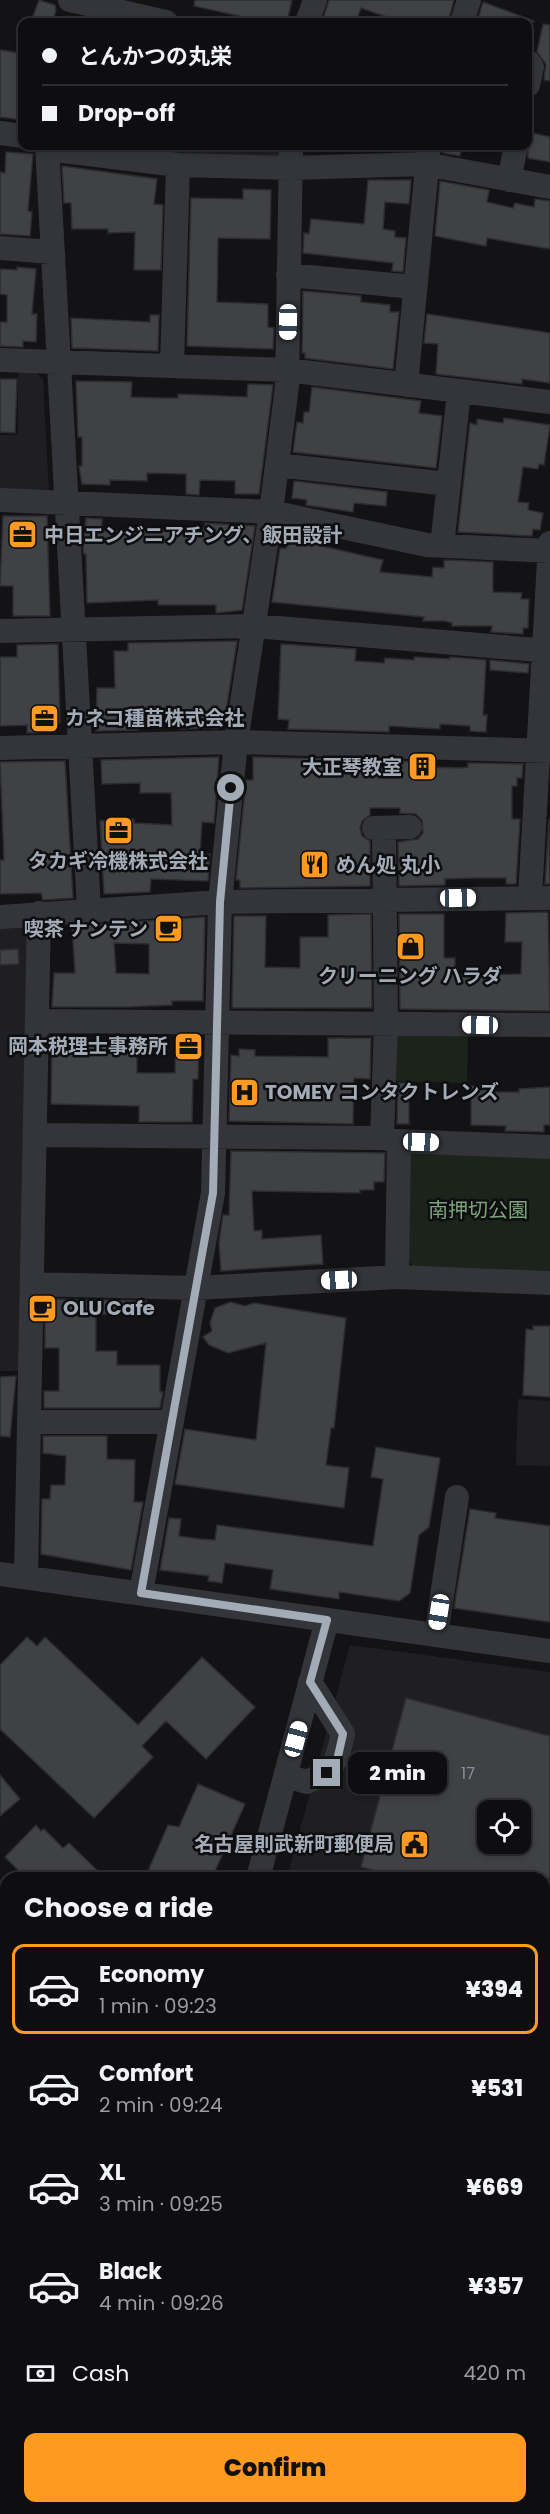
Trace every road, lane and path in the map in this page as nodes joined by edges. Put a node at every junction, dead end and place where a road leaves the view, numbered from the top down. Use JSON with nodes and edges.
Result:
{"nodes":[{"id":1,"x":315,"y":0,"type":"edge"},
{"id":2,"x":470,"y":0,"type":"edge"},
{"id":3,"x":73,"y":6,"type":"edge"},
{"id":4,"x":143,"y":18,"type":"edge"},
{"id":5,"x":308,"y":18,"type":"edge"},
{"id":6,"x":463,"y":18,"type":"edge"},
{"id":7,"x":0,"y":134,"type":"edge"},
{"id":8,"x":18,"y":136,"type":"edge"},
{"id":9,"x":47,"y":150,"type":"edge"},
{"id":10,"x":69,"y":150,"type":"edge"},
{"id":11,"x":515,"y":150,"type":"edge"},
{"id":12,"x":427,"y":155,"type":"edge"},
{"id":13,"x":291,"y":157,"type":"edge"},
{"id":14,"x":178,"y":165,"type":"junction"},
{"id":15,"x":509,"y":180,"type":"junction"},
{"id":16,"x":550,"y":187,"type":"edge"},
{"id":17,"x":0,"y":248,"type":"edge"},
{"id":18,"x":52,"y":252,"type":"junction"},
{"id":19,"x":288,"y":275,"type":"junction"},
{"id":20,"x":414,"y":287,"type":"junction"},
{"id":21,"x":0,"y":360,"type":"edge"},
{"id":22,"x":58,"y":363,"type":"junction"},
{"id":23,"x":172,"y":366,"type":"junction"},
{"id":24,"x":287,"y":370,"type":"junction"},
{"id":25,"x":406,"y":385,"type":"junction"},
{"id":26,"x":459,"y":392,"type":"junction"},
{"id":27,"x":550,"y":402,"type":"edge"},
{"id":28,"x":277,"y":465,"type":"junction"},
{"id":29,"x":449,"y":484,"type":"junction"},
{"id":30,"x":0,"y":500,"type":"edge"},
{"id":31,"x":66,"y":502,"type":"junction"},
{"id":32,"x":271,"y":512,"type":"junction"},
{"id":33,"x":442,"y":546,"type":"junction"},
{"id":34,"x":550,"y":548,"type":"edge"},
{"id":35,"x":254,"y":626,"type":"junction"},
{"id":36,"x":74,"y":629,"type":"junction"},
{"id":37,"x":0,"y":631,"type":"edge"},
{"id":38,"x":547,"y":651,"type":"edge"},
{"id":39,"x":236,"y":742,"type":"junction"},
{"id":40,"x":80,"y":746,"type":"junction"},
{"id":41,"x":0,"y":748,"type":"edge"},
{"id":42,"x":545,"y":751,"type":"edge"},
{"id":43,"x":410,"y":827,"type":"dead end"},
{"id":44,"x":540,"y":897,"type":"edge"},
{"id":45,"x":386,"y":899,"type":"junction"},
{"id":46,"x":220,"y":902,"type":"junction"},
{"id":47,"x":90,"y":909,"type":"junction"},
{"id":48,"x":39,"y":913,"type":"junction"},
{"id":49,"x":0,"y":916,"type":"edge"},
{"id":50,"x":37,"y":1021,"type":"junction"},
{"id":51,"x":217,"y":1023,"type":"junction"},
{"id":52,"x":386,"y":1024,"type":"junction"},
{"id":53,"x":550,"y":1025,"type":"edge"},
{"id":54,"x":36,"y":1135,"type":"junction"},
{"id":55,"x":214,"y":1135,"type":"junction"},
{"id":56,"x":391,"y":1140,"type":"junction"},
{"id":57,"x":550,"y":1147,"type":"edge"},
{"id":58,"x":398,"y":1277,"type":"junction"},
{"id":59,"x":550,"y":1283,"type":"edge"},
{"id":60,"x":33,"y":1284,"type":"junction"},
{"id":61,"x":196,"y":1288,"type":"junction"},
{"id":62,"x":30,"y":1422,"type":"junction"},
{"id":63,"x":172,"y":1422,"type":"junction"},
{"id":64,"x":457,"y":1497,"type":"dead end"},
{"id":65,"x":0,"y":1574,"type":"edge"},
{"id":66,"x":26,"y":1577,"type":"junction"},
{"id":67,"x":141,"y":1593,"type":"junction"},
{"id":68,"x":327,"y":1620,"type":"junction"},
{"id":69,"x":436,"y":1635,"type":"junction"},
{"id":70,"x":550,"y":1651,"type":"edge"},
{"id":71,"x":310,"y":1682,"type":"junction"},
{"id":72,"x":286,"y":1776,"type":"junction"},
{"id":73,"x":260,"y":1872,"type":"edge"}],
"edges":[{"from":1,"to":5,"type":"street"},
{"from":2,"to":6,"type":"street"},
{"from":3,"to":4,"type":"street"},
{"from":7,"to":8,"type":"street"},
{"from":9,"to":18,"type":"street"},
{"from":10,"to":14,"type":"street"},
{"from":11,"to":15,"type":"street"},
{"from":12,"to":13,"type":"street"},
{"from":12,"to":15,"type":"street"},
{"from":12,"to":20,"type":"street"},
{"from":13,"to":14,"type":"street"},
{"from":13,"to":19,"type":"street"},
{"from":14,"to":23,"type":"street"},
{"from":15,"to":16,"type":"street"},
{"from":17,"to":18,"type":"street"},
{"from":18,"to":22,"type":"street"},
{"from":19,"to":20,"type":"street"},
{"from":19,"to":24,"type":"street"},
{"from":20,"to":25,"type":"street"},
{"from":21,"to":22,"type":"street"},
{"from":22,"to":23,"type":"street"},
{"from":22,"to":31,"type":"street"},
{"from":23,"to":24,"type":"street"},
{"from":24,"to":25,"type":"street"},
{"from":24,"to":28,"type":"street"},
{"from":25,"to":26,"type":"street"},
{"from":26,"to":27,"type":"street"},
{"from":26,"to":29,"type":"street"},
{"from":28,"to":29,"type":"street"},
{"from":28,"to":32,"type":"street"},
{"from":29,"to":33,"type":"street"},
{"from":30,"to":31,"type":"street"},
{"from":31,"to":32,"type":"street"},
{"from":31,"to":36,"type":"street"},
{"from":32,"to":33,"type":"street"},
{"from":32,"to":35,"type":"street"},
{"from":33,"to":34,"type":"street"},
{"from":34,"to":38,"type":"street"},
{"from":35,"to":36,"type":"street"},
{"from":35,"to":38,"type":"street"},
{"from":35,"to":39,"type":"street"},
{"from":36,"to":37,"type":"street"},
{"from":36,"to":40,"type":"street"},
{"from":38,"to":42,"type":"street"},
{"from":39,"to":40,"type":"street"},
{"from":39,"to":42,"type":"street"},
{"from":39,"to":46,"type":"street"},
{"from":40,"to":41,"type":"street"},
{"from":40,"to":47,"type":"street"},
{"from":42,"to":44,"type":"street"},
{"from":43,"to":45,"type":"street"},
{"from":44,"to":45,"type":"street"},
{"from":45,"to":46,"type":"street"},
{"from":45,"to":52,"type":"street"},
{"from":46,"to":47,"type":"street"},
{"from":46,"to":51,"type":"street"},
{"from":47,"to":48,"type":"street"},
{"from":48,"to":49,"type":"street"},
{"from":48,"to":50,"type":"street"},
{"from":50,"to":51,"type":"street"},
{"from":50,"to":54,"type":"street"},
{"from":51,"to":52,"type":"street"},
{"from":51,"to":55,"type":"street"},
{"from":52,"to":53,"type":"street"},
{"from":52,"to":56,"type":"street"},
{"from":54,"to":55,"type":"street"},
{"from":54,"to":60,"type":"street"},
{"from":55,"to":56,"type":"street"},
{"from":55,"to":61,"type":"street"},
{"from":56,"to":57,"type":"street"},
{"from":56,"to":58,"type":"street"},
{"from":58,"to":59,"type":"street"},
{"from":58,"to":61,"type":"street"},
{"from":60,"to":61,"type":"street"},
{"from":60,"to":62,"type":"street"},
{"from":61,"to":63,"type":"street"},
{"from":62,"to":63,"type":"street"},
{"from":62,"to":66,"type":"street"},
{"from":63,"to":67,"type":"street"},
{"from":64,"to":69,"type":"street"},
{"from":65,"to":66,"type":"street"},
{"from":66,"to":67,"type":"street"},
{"from":67,"to":68,"type":"street"},
{"from":68,"to":69,"type":"street"},
{"from":68,"to":71,"type":"street"},
{"from":69,"to":70,"type":"street"},
{"from":71,"to":72,"type":"street"},
{"from":71,"to":72,"type":"street"},
{"from":72,"to":73,"type":"street"}]}
